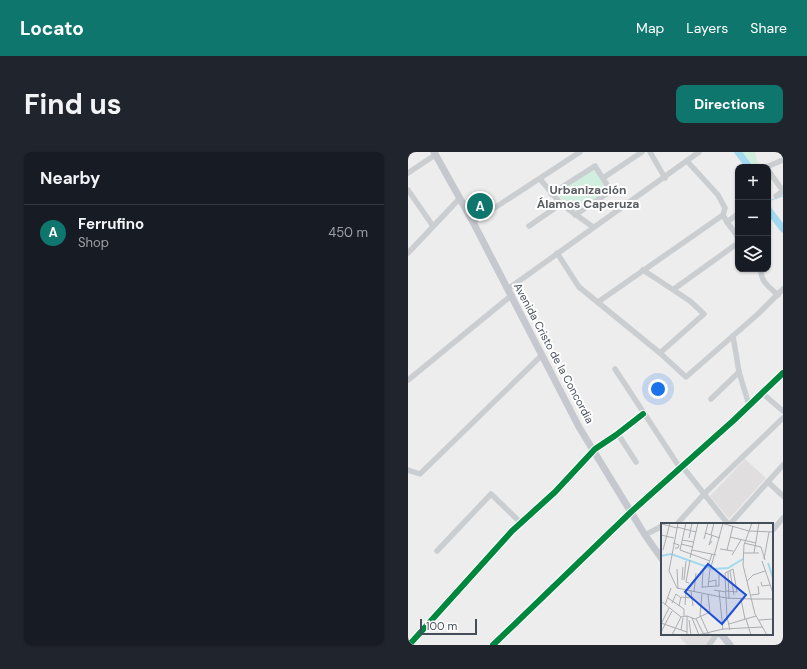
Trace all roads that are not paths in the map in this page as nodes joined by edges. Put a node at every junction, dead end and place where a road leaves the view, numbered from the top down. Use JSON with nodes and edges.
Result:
{"nodes":[{"id":1,"x":580,"y":152,"type":"edge"},
{"id":2,"x":642,"y":152,"type":"edge"},
{"id":3,"x":650,"y":152,"type":"edge"},
{"id":4,"x":699,"y":152,"type":"edge"},
{"id":5,"x":434,"y":153,"type":"edge"},
{"id":6,"x":783,"y":160,"type":"edge"},
{"id":7,"x":687,"y":161,"type":"junction"},
{"id":8,"x":771,"y":165,"type":"edge"},
{"id":9,"x":408,"y":173,"type":"edge"},
{"id":10,"x":771,"y":174,"type":"edge"},
{"id":11,"x":603,"y":178,"type":"junction"},
{"id":12,"x":665,"y":178,"type":"junction"},
{"id":13,"x":540,"y":179,"type":"junction"},
{"id":14,"x":409,"y":194,"type":"edge"},
{"id":15,"x":551,"y":194,"type":"junction"},
{"id":16,"x":776,"y":196,"type":"dead end"},
{"id":17,"x":460,"y":198,"type":"junction"},
{"id":18,"x":561,"y":204,"type":"junction"},
{"id":19,"x":575,"y":214,"type":"junction"},
{"id":20,"x":723,"y":215,"type":"junction"},
{"id":21,"x":735,"y":216,"type":"edge"},
{"id":22,"x":473,"y":222,"type":"junction"},
{"id":23,"x":727,"y":222,"type":"junction"},
{"id":24,"x":433,"y":226,"type":"junction"},
{"id":25,"x":529,"y":226,"type":"dead end"},
{"id":26,"x":593,"y":227,"type":"junction"},
{"id":27,"x":737,"y":236,"type":"edge"},
{"id":28,"x":735,"y":245,"type":"edge"},
{"id":29,"x":409,"y":250,"type":"edge"},
{"id":30,"x":557,"y":253,"type":"junction"},
{"id":31,"x":643,"y":270,"type":"junction"},
{"id":32,"x":760,"y":272,"type":"edge"},
{"id":33,"x":674,"y":289,"type":"junction"},
{"id":34,"x":783,"y":289,"type":"edge"},
{"id":35,"x":510,"y":292,"type":"junction"},
{"id":36,"x":778,"y":295,"type":"junction"},
{"id":37,"x":598,"y":302,"type":"junction"},
{"id":38,"x":732,"y":336,"type":"junction"},
{"id":39,"x":660,"y":352,"type":"junction"},
{"id":40,"x":541,"y":356,"type":"junction"},
{"id":41,"x":615,"y":369,"type":"dead end"},
{"id":42,"x":739,"y":372,"type":"junction"},
{"id":43,"x":783,"y":373,"type":"edge"},
{"id":44,"x":408,"y":380,"type":"edge"},
{"id":45,"x":762,"y":393,"type":"junction"},
{"id":46,"x":710,"y":399,"type":"dead end"},
{"id":47,"x":749,"y":405,"type":"junction"},
{"id":48,"x":783,"y":411,"type":"edge"},
{"id":49,"x":643,"y":414,"type":"junction"},
{"id":50,"x":783,"y":418,"type":"edge"},
{"id":51,"x":618,"y":434,"type":"junction"},
{"id":52,"x":594,"y":449,"type":"junction"},
{"id":53,"x":636,"y":462,"type":"dead end"},
{"id":54,"x":783,"y":465,"type":"edge"},
{"id":55,"x":681,"y":467,"type":"junction"},
{"id":56,"x":408,"y":470,"type":"edge"},
{"id":57,"x":768,"y":482,"type":"junction"},
{"id":58,"x":704,"y":494,"type":"junction"},
{"id":59,"x":783,"y":496,"type":"edge"},
{"id":60,"x":631,"y":512,"type":"junction"},
{"id":61,"x":783,"y":518,"type":"edge"},
{"id":62,"x":521,"y":523,"type":"junction"},
{"id":63,"x":678,"y":523,"type":"edge"},
{"id":64,"x":728,"y":523,"type":"edge"},
{"id":65,"x":730,"y":523,"type":"edge"},
{"id":66,"x":661,"y":527,"type":"edge"},
{"id":67,"x":773,"y":529,"type":"edge"},
{"id":68,"x":645,"y":535,"type":"junction"},
{"id":69,"x":437,"y":551,"type":"dead end"},
{"id":70,"x":661,"y":558,"type":"edge"},
{"id":71,"x":716,"y":635,"type":"edge"},
{"id":72,"x":722,"y":635,"type":"edge"},
{"id":73,"x":409,"y":645,"type":"edge"},
{"id":74,"x":493,"y":645,"type":"edge"},
{"id":75,"x":709,"y":645,"type":"edge"},
{"id":76,"x":730,"y":645,"type":"edge"}],
"edges":[{"from":1,"to":13,"type":"street"},
{"from":2,"to":11,"type":"street"},
{"from":3,"to":12,"type":"street"},
{"from":4,"to":7,"type":"street"},
{"from":5,"to":9,"type":"street"},
{"from":5,"to":17,"type":"main road","name":"Avenida Cristo de la Concordia"},
{"from":6,"to":8,"type":"street"},
{"from":7,"to":12,"type":"street"},
{"from":7,"to":20,"type":"street"},
{"from":10,"to":16,"type":"street"},
{"from":11,"to":15,"type":"street"},
{"from":11,"to":19,"type":"street"},
{"from":12,"to":26,"type":"street"},
{"from":13,"to":15,"type":"street"},
{"from":13,"to":22,"type":"street"},
{"from":14,"to":24,"type":"street"},
{"from":15,"to":18,"type":"street"},
{"from":17,"to":22,"type":"main road","name":"Avenida Cristo de la Concordia"},
{"from":17,"to":24,"type":"street"},
{"from":18,"to":19,"type":"street"},
{"from":18,"to":25,"type":"street"},
{"from":19,"to":26,"type":"street"},
{"from":20,"to":23,"type":"street"},
{"from":20,"to":31,"type":"street"},
{"from":21,"to":23,"type":"street"},
{"from":22,"to":35,"type":"main road","name":"Avenida Cristo de la Concordia"},
{"from":23,"to":27,"type":"street"},
{"from":24,"to":29,"type":"street"},
{"from":26,"to":30,"type":"street"},
{"from":28,"to":33,"type":"street"},
{"from":30,"to":35,"type":"street"},
{"from":30,"to":37,"type":"street"},
{"from":31,"to":33,"type":"street"},
{"from":31,"to":37,"type":"street"},
{"from":32,"to":36,"type":"street"},
{"from":33,"to":39,"type":"street"},
{"from":34,"to":36,"type":"street"},
{"from":35,"to":40,"type":"main road","name":"Avenida Cristo de la Concordia"},
{"from":35,"to":44,"type":"street"},
{"from":36,"to":38,"type":"street"},
{"from":37,"to":39,"type":"street"},
{"from":38,"to":39,"type":"street"},
{"from":38,"to":42,"type":"street"},
{"from":40,"to":52,"type":"main road","name":"Avenida Cristo de la Concordia"},
{"from":40,"to":56,"type":"street"},
{"from":41,"to":49,"type":"street"},
{"from":42,"to":46,"type":"street"},
{"from":42,"to":47,"type":"street"},
{"from":43,"to":45,"type":"street"},
{"from":45,"to":47,"type":"street"},
{"from":45,"to":48,"type":"street"},
{"from":47,"to":55,"type":"street"},
{"from":49,"to":51,"type":"street"},
{"from":49,"to":55,"type":"street"},
{"from":50,"to":58,"type":"street"},
{"from":51,"to":52,"type":"street"},
{"from":51,"to":53,"type":"street"},
{"from":52,"to":60,"type":"main road","name":"Avenida Cristo de la Concordia"},
{"from":52,"to":62,"type":"street"},
{"from":54,"to":57,"type":"street"},
{"from":55,"to":58,"type":"street"},
{"from":55,"to":60,"type":"street"},
{"from":57,"to":59,"type":"street"},
{"from":57,"to":65,"type":"street"},
{"from":58,"to":63,"type":"street"},
{"from":58,"to":64,"type":"street"},
{"from":60,"to":68,"type":"main road","name":"Avenida Cristo de la Concordia"},
{"from":60,"to":74,"type":"street"},
{"from":61,"to":67,"type":"street"},
{"from":62,"to":69,"type":"street"},
{"from":62,"to":73,"type":"street"},
{"from":66,"to":68,"type":"street"},
{"from":68,"to":70,"type":"main road","name":"Avenida Cristo de la Concordia"},
{"from":71,"to":75,"type":"street"},
{"from":72,"to":76,"type":"main road"}]}
